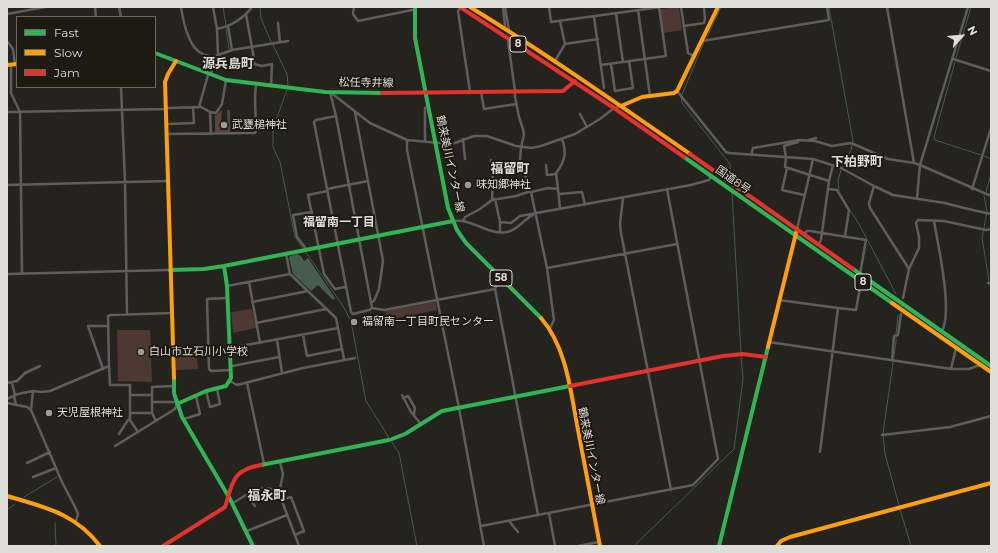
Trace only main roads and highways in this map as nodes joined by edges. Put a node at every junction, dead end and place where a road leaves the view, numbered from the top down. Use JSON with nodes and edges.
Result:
{"nodes":[{"id":1,"x":460,"y":7,"type":"edge"},
{"id":2,"x":470,"y":7,"type":"edge"},
{"id":3,"x":718,"y":7,"type":"edge"},
{"id":4,"x":413,"y":9,"type":"edge"},
{"id":5,"x":156,"y":53,"type":"edge"},
{"id":6,"x":176,"y":60,"type":"junction"},
{"id":7,"x":579,"y":78,"type":"junction"},
{"id":8,"x":575,"y":82,"type":"junction"},
{"id":9,"x":426,"y":93,"type":"junction"},
{"id":10,"x":621,"y":106,"type":"junction"},
{"id":11,"x":453,"y":221,"type":"junction"},
{"id":12,"x":797,"y":229,"type":"junction"},
{"id":13,"x":796,"y":235,"type":"junction"},
{"id":14,"x":224,"y":266,"type":"junction"},
{"id":15,"x":170,"y":270,"type":"junction"},
{"id":16,"x":766,"y":357,"type":"junction"},
{"id":17,"x":991,"y":366,"type":"edge"},
{"id":18,"x":991,"y":372,"type":"edge"},
{"id":19,"x":569,"y":386,"type":"junction"},
{"id":20,"x":176,"y":403,"type":"junction"},
{"id":21,"x":991,"y":483,"type":"edge"},
{"id":22,"x":229,"y":495,"type":"junction"},
{"id":23,"x":7,"y":496,"type":"edge"},
{"id":24,"x":599,"y":544,"type":"edge"},
{"id":25,"x":100,"y":546,"type":"edge"},
{"id":26,"x":163,"y":546,"type":"edge"},
{"id":27,"x":252,"y":546,"type":"edge"},
{"id":28,"x":719,"y":546,"type":"edge"},
{"id":29,"x":777,"y":546,"type":"edge"}],
"edges":[{"from":1,"to":8,"type":"main road","name":"国道8号","number":"8"},
{"from":2,"to":7,"type":"main road","name":"国道8号","number":"8"},
{"from":3,"to":10,"type":"main road"},
{"from":4,"to":9,"type":"main road","name":"鶴来美川インター線","number":"58"},
{"from":5,"to":6,"type":"main road","name":"松任寺井線"},
{"from":6,"to":9,"type":"main road","name":"松任寺井線"},
{"from":6,"to":15,"type":"main road"},
{"from":7,"to":8,"type":"main road","name":"松任寺井線"},
{"from":7,"to":10,"type":"main road","name":"国道8号","number":"8"},
{"from":8,"to":9,"type":"main road","name":"松任寺井線"},
{"from":8,"to":13,"type":"main road","name":"国道8号","number":"8"},
{"from":9,"to":11,"type":"main road","name":"鶴来美川インター線","number":"58"},
{"from":10,"to":12,"type":"main road","name":"国道8号","number":"8"},
{"from":11,"to":14,"type":"main road"},
{"from":11,"to":19,"type":"main road","name":"鶴来美川インター線","number":"58"},
{"from":12,"to":13,"type":"main road"},
{"from":12,"to":17,"type":"main road","name":"国道8号","number":"8"},
{"from":13,"to":16,"type":"main road"},
{"from":13,"to":18,"type":"main road","name":"国道8号","number":"8"},
{"from":14,"to":15,"type":"main road"},
{"from":14,"to":20,"type":"main road"},
{"from":15,"to":20,"type":"main road"},
{"from":16,"to":19,"type":"main road"},
{"from":16,"to":28,"type":"main road"},
{"from":19,"to":22,"type":"main road"},
{"from":19,"to":24,"type":"main road","name":"鶴来美川インター線","number":"58"},
{"from":20,"to":22,"type":"main road"},
{"from":21,"to":29,"type":"main road"},
{"from":22,"to":26,"type":"main road"},
{"from":22,"to":27,"type":"main road"},
{"from":23,"to":25,"type":"main road"}]}
